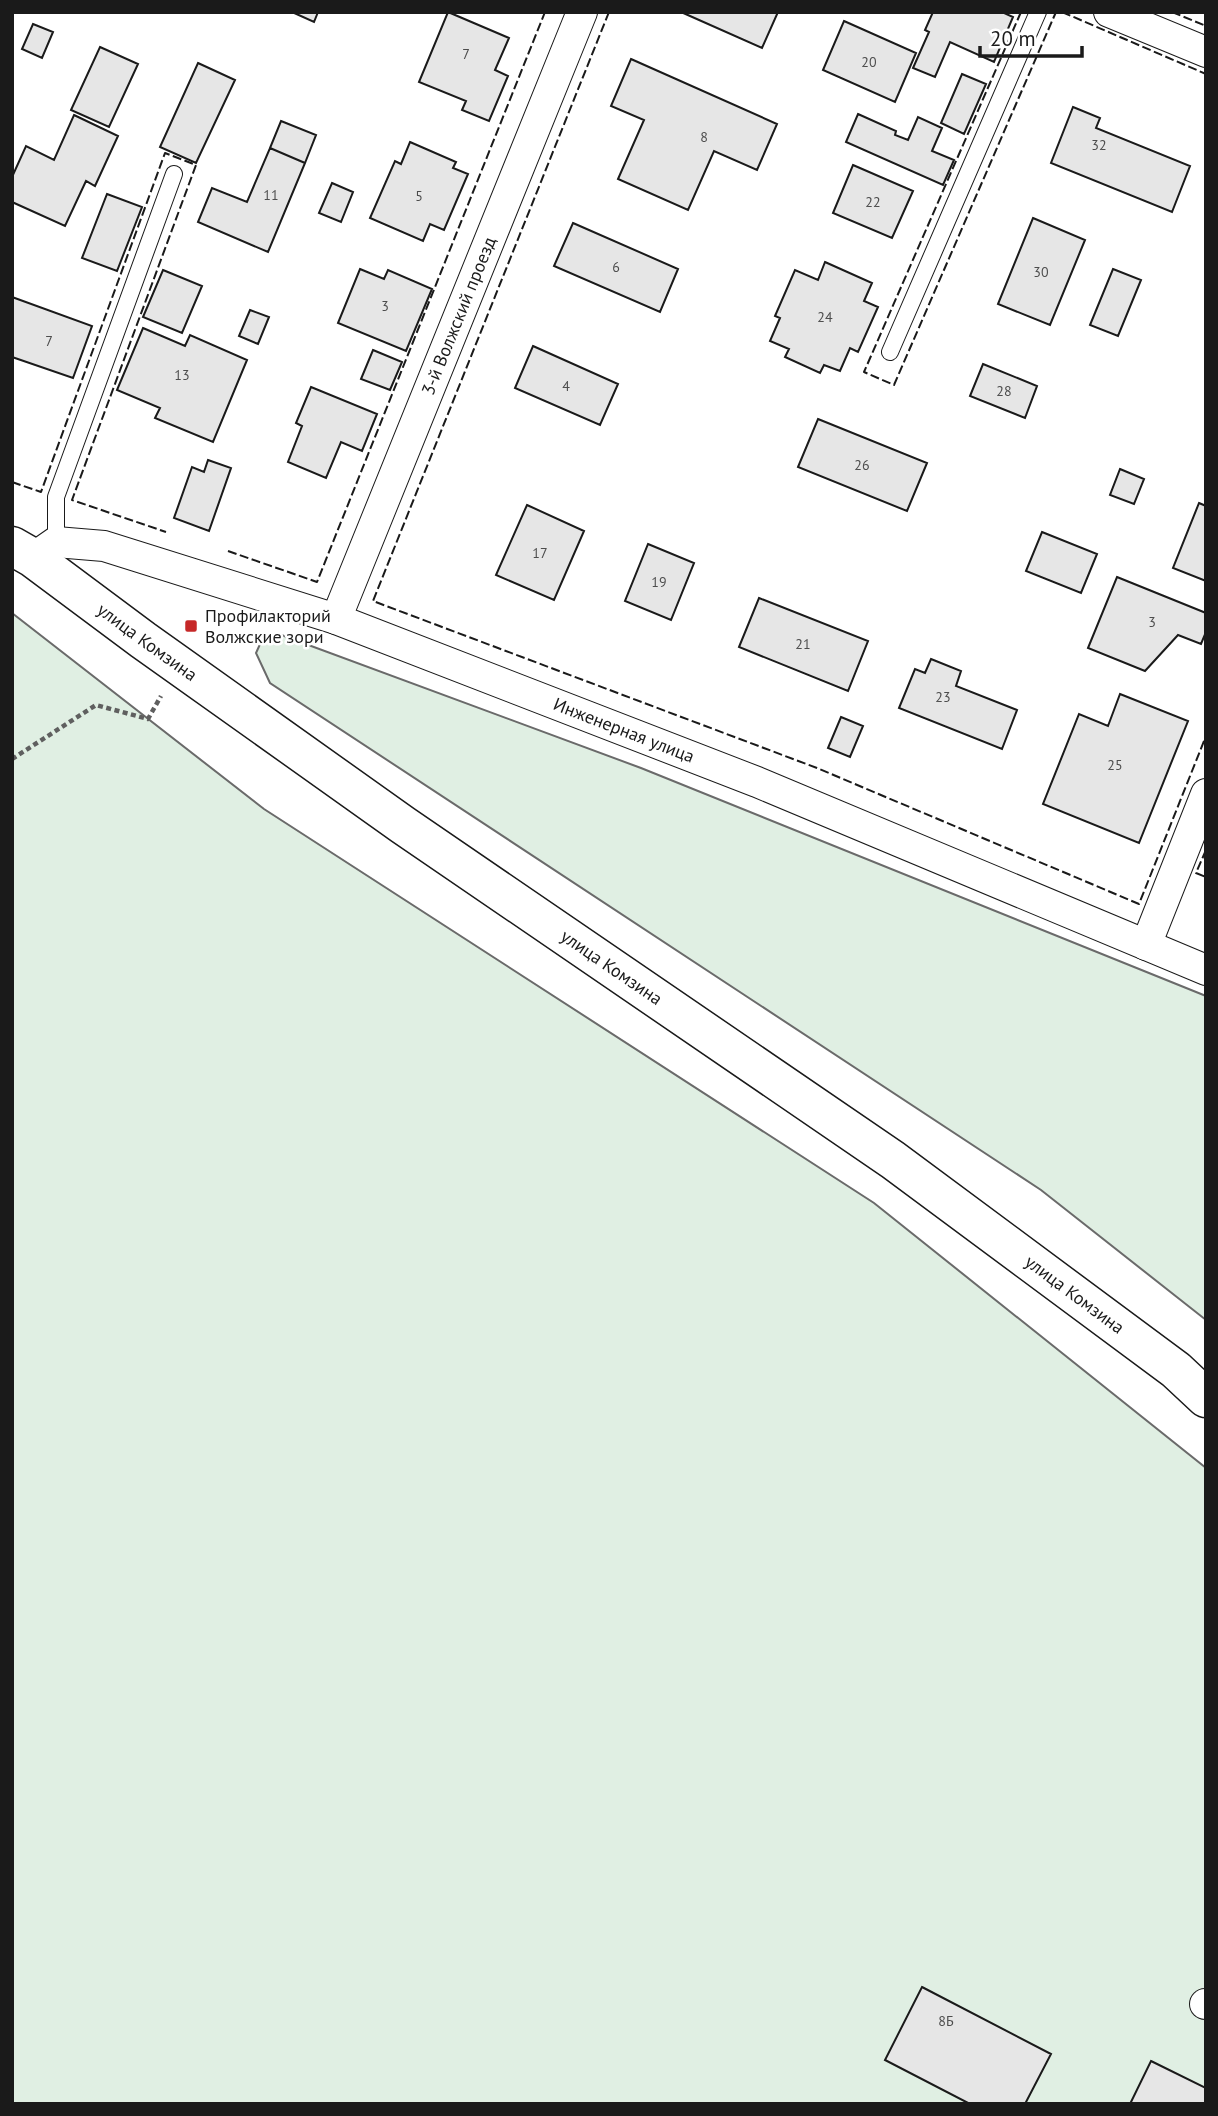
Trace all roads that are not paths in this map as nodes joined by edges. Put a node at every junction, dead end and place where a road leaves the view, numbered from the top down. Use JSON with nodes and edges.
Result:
{"nodes":[{"id":1,"x":582,"y":12,"type":"edge"},
{"id":2,"x":1038,"y":12,"type":"edge"},
{"id":3,"x":1109,"y":12,"type":"edge"},
{"id":4,"x":1206,"y":52,"type":"edge"},
{"id":5,"x":174,"y":174,"type":"dead end"},
{"id":6,"x":890,"y":352,"type":"dead end"},
{"id":7,"x":34,"y":549,"type":"edge"},
{"id":8,"x":336,"y":619,"type":"junction"},
{"id":9,"x":1206,"y":794,"type":"edge"},
{"id":10,"x":1146,"y":945,"type":"junction"},
{"id":11,"x":1206,"y":970,"type":"edge"},
{"id":12,"x":1206,"y":1398,"type":"edge"}],
"edges":[{"from":1,"to":8,"type":"street","name":"3-й Волжский проезд"},
{"from":2,"to":6,"type":"lane"},
{"from":3,"to":4,"type":"street"},
{"from":5,"to":7,"type":"lane"},
{"from":7,"to":8,"type":"street","name":"Инженерная улица"},
{"from":7,"to":12,"type":"main road","name":"улица Комзина"},
{"from":8,"to":10,"type":"street","name":"Инженерная улица"},
{"from":9,"to":10,"type":"street"},
{"from":10,"to":11,"type":"street","name":"Инженерная улица"}]}
